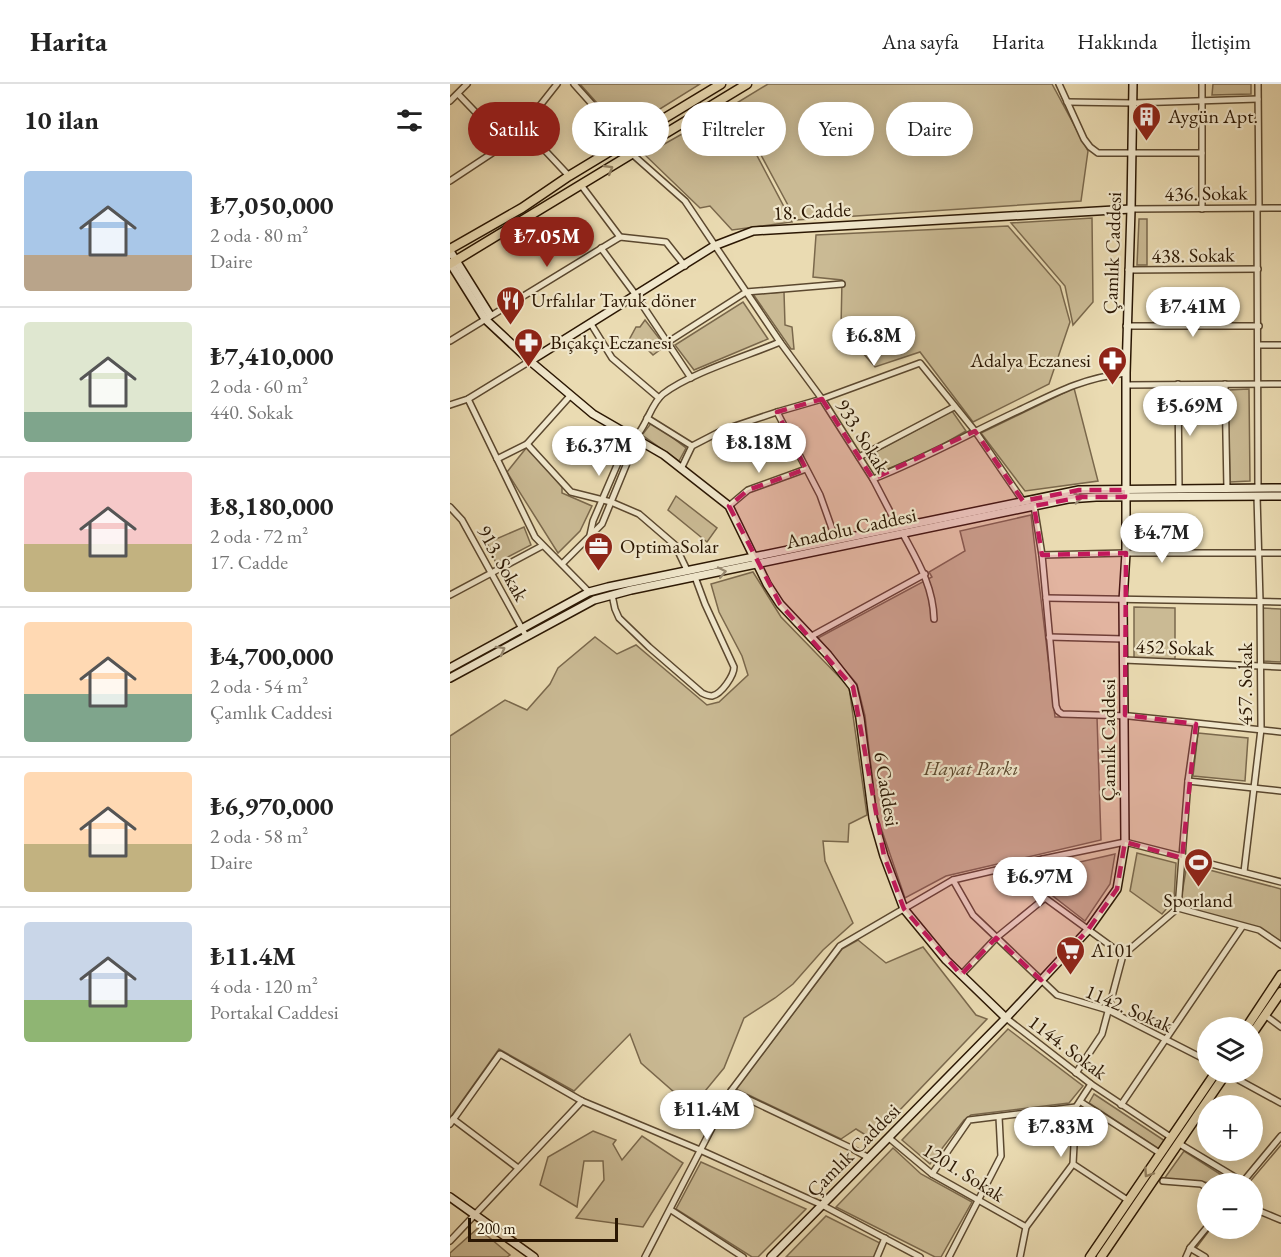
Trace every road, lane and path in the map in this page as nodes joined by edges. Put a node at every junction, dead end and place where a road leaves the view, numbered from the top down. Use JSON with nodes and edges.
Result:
{"nodes":[{"id":1,"x":467,"y":84,"type":"edge"},
{"id":2,"x":557,"y":84,"type":"edge"},
{"id":3,"x":574,"y":84,"type":"edge"},
{"id":4,"x":721,"y":84,"type":"edge"},
{"id":5,"x":747,"y":84,"type":"edge"},
{"id":6,"x":1059,"y":84,"type":"edge"},
{"id":7,"x":1133,"y":84,"type":"edge"},
{"id":8,"x":1202,"y":84,"type":"edge"},
{"id":9,"x":1258,"y":84,"type":"edge"},
{"id":10,"x":458,"y":94,"type":"junction"},
{"id":11,"x":1258,"y":99,"type":"junction"},
{"id":12,"x":1202,"y":100,"type":"junction"},
{"id":13,"x":450,"y":101,"type":"edge"},
{"id":14,"x":543,"y":102,"type":"edge"},
{"id":15,"x":590,"y":102,"type":"edge"},
{"id":16,"x":1067,"y":102,"type":"junction"},
{"id":17,"x":1133,"y":103,"type":"junction"},
{"id":18,"x":468,"y":104,"type":"edge"},
{"id":19,"x":669,"y":116,"type":"edge"},
{"id":20,"x":669,"y":131,"type":"edge"},
{"id":21,"x":1132,"y":153,"type":"junction"},
{"id":22,"x":1202,"y":153,"type":"junction"},
{"id":23,"x":488,"y":156,"type":"edge"},
{"id":24,"x":550,"y":156,"type":"edge"},
{"id":25,"x":603,"y":156,"type":"edge"},
{"id":26,"x":629,"y":156,"type":"edge"},
{"id":27,"x":634,"y":156,"type":"edge"},
{"id":28,"x":569,"y":176,"type":"junction"},
{"id":29,"x":450,"y":181,"type":"edge"},
{"id":30,"x":580,"y":185,"type":"junction"},
{"id":31,"x":1202,"y":208,"type":"junction"},
{"id":32,"x":1258,"y":208,"type":"junction"},
{"id":33,"x":1281,"y":208,"type":"edge"},
{"id":34,"x":1131,"y":209,"type":"junction"},
{"id":35,"x":620,"y":237,"type":"junction"},
{"id":36,"x":714,"y":246,"type":"junction"},
{"id":37,"x":601,"y":248,"type":"junction"},
{"id":38,"x":450,"y":250,"type":"edge"},
{"id":39,"x":452,"y":263,"type":"edge"},
{"id":40,"x":685,"y":266,"type":"junction"},
{"id":41,"x":1258,"y":269,"type":"junction"},
{"id":42,"x":1128,"y":270,"type":"junction"},
{"id":43,"x":450,"y":277,"type":"edge"},
{"id":44,"x":842,"y":284,"type":"dead end"},
{"id":45,"x":464,"y":286,"type":"junction"},
{"id":46,"x":746,"y":292,"type":"junction"},
{"id":47,"x":635,"y":294,"type":"junction"},
{"id":48,"x":488,"y":317,"type":"junction"},
{"id":49,"x":591,"y":324,"type":"junction"},
{"id":50,"x":1126,"y":326,"type":"junction"},
{"id":51,"x":1259,"y":326,"type":"junction"},
{"id":52,"x":450,"y":341,"type":"edge"},
{"id":53,"x":668,"y":342,"type":"junction"},
{"id":54,"x":780,"y":342,"type":"junction"},
{"id":55,"x":1259,"y":345,"type":"junction"},
{"id":56,"x":1281,"y":345,"type":"edge"},
{"id":57,"x":530,"y":361,"type":"junction"},
{"id":58,"x":1126,"y":373,"type":"junction"},
{"id":59,"x":692,"y":378,"type":"junction"},
{"id":60,"x":1178,"y":384,"type":"junction"},
{"id":61,"x":1225,"y":384,"type":"junction"},
{"id":62,"x":1259,"y":384,"type":"junction"},
{"id":63,"x":1281,"y":384,"type":"edge"},
{"id":64,"x":1126,"y":385,"type":"junction"},
{"id":65,"x":570,"y":396,"type":"junction"},
{"id":66,"x":659,"y":398,"type":"junction"},
{"id":67,"x":468,"y":399,"type":"junction"},
{"id":68,"x":822,"y":399,"type":"junction"},
{"id":69,"x":450,"y":405,"type":"edge"},
{"id":70,"x":954,"y":406,"type":"junction"},
{"id":71,"x":777,"y":412,"type":"junction"},
{"id":72,"x":647,"y":418,"type":"junction"},
{"id":73,"x":975,"y":431,"type":"junction"},
{"id":74,"x":634,"y":439,"type":"junction"},
{"id":75,"x":527,"y":444,"type":"junction"},
{"id":76,"x":692,"y":447,"type":"junction"},
{"id":77,"x":859,"y":458,"type":"junction"},
{"id":78,"x":497,"y":459,"type":"junction"},
{"id":79,"x":806,"y":468,"type":"junction"},
{"id":80,"x":681,"y":469,"type":"junction"},
{"id":81,"x":873,"y":479,"type":"junction"},
{"id":82,"x":1281,"y":488,"type":"edge"},
{"id":83,"x":1179,"y":489,"type":"junction"},
{"id":84,"x":1227,"y":489,"type":"junction"},
{"id":85,"x":1258,"y":492,"type":"junction"},
{"id":86,"x":1125,"y":493,"type":"junction"},
{"id":87,"x":1281,"y":496,"type":"edge"},
{"id":88,"x":602,"y":500,"type":"junction"},
{"id":89,"x":1023,"y":501,"type":"junction"},
{"id":90,"x":611,"y":502,"type":"junction"},
{"id":91,"x":729,"y":506,"type":"junction"},
{"id":92,"x":1034,"y":506,"type":"junction"},
{"id":93,"x":450,"y":507,"type":"edge"},
{"id":94,"x":898,"y":526,"type":"junction"},
{"id":95,"x":903,"y":534,"type":"junction"},
{"id":96,"x":590,"y":535,"type":"junction"},
{"id":97,"x":836,"y":540,"type":"junction"},
{"id":98,"x":542,"y":546,"type":"junction"},
{"id":99,"x":1258,"y":552,"type":"junction"},
{"id":100,"x":1281,"y":552,"type":"edge"},
{"id":101,"x":1126,"y":553,"type":"junction"},
{"id":102,"x":1042,"y":555,"type":"junction"},
{"id":103,"x":754,"y":556,"type":"junction"},
{"id":104,"x":562,"y":564,"type":"junction"},
{"id":105,"x":758,"y":564,"type":"junction"},
{"id":106,"x":687,"y":570,"type":"junction"},
{"id":107,"x":490,"y":574,"type":"junction"},
{"id":108,"x":925,"y":574,"type":"junction"},
{"id":109,"x":695,"y":577,"type":"junction"},
{"id":110,"x":589,"y":592,"type":"junction"},
{"id":111,"x":450,"y":595,"type":"edge"},
{"id":112,"x":612,"y":595,"type":"junction"},
{"id":113,"x":1046,"y":598,"type":"junction"},
{"id":114,"x":1124,"y":601,"type":"junction"},
{"id":115,"x":1260,"y":601,"type":"junction"},
{"id":116,"x":1281,"y":602,"type":"edge"},
{"id":117,"x":933,"y":618,"type":"dead end"},
{"id":118,"x":524,"y":632,"type":"junction"},
{"id":119,"x":810,"y":637,"type":"junction"},
{"id":120,"x":1049,"y":637,"type":"junction"},
{"id":121,"x":1124,"y":639,"type":"junction"},
{"id":122,"x":1124,"y":660,"type":"junction"},
{"id":123,"x":1261,"y":665,"type":"junction"},
{"id":124,"x":1281,"y":667,"type":"edge"},
{"id":125,"x":450,"y":668,"type":"edge"},
{"id":126,"x":450,"y":678,"type":"edge"},
{"id":127,"x":1125,"y":716,"type":"junction"},
{"id":128,"x":1196,"y":724,"type":"junction"},
{"id":129,"x":1261,"y":729,"type":"junction"},
{"id":130,"x":1281,"y":732,"type":"edge"},
{"id":131,"x":1188,"y":781,"type":"junction"},
{"id":132,"x":1255,"y":789,"type":"junction"},
{"id":133,"x":1281,"y":791,"type":"edge"},
{"id":134,"x":1125,"y":842,"type":"junction"},
{"id":135,"x":1182,"y":858,"type":"junction"},
{"id":136,"x":1042,"y":859,"type":"junction"},
{"id":137,"x":1244,"y":872,"type":"junction"},
{"id":138,"x":953,"y":880,"type":"junction"},
{"id":139,"x":1281,"y":882,"type":"edge"},
{"id":140,"x":1045,"y":898,"type":"junction"},
{"id":141,"x":1178,"y":908,"type":"junction"},
{"id":142,"x":904,"y":909,"type":"junction"},
{"id":143,"x":1242,"y":927,"type":"junction"},
{"id":144,"x":1088,"y":930,"type":"junction"},
{"id":145,"x":996,"y":938,"type":"junction"},
{"id":146,"x":1281,"y":945,"type":"edge"},
{"id":147,"x":1123,"y":955,"type":"junction"},
{"id":148,"x":961,"y":975,"type":"junction"},
{"id":149,"x":1281,"y":975,"type":"edge"},
{"id":150,"x":1041,"y":980,"type":"junction"},
{"id":151,"x":1281,"y":992,"type":"edge"},
{"id":152,"x":1108,"y":1010,"type":"junction"},
{"id":153,"x":1265,"y":1015,"type":"junction"},
{"id":154,"x":1253,"y":1017,"type":"edge"},
{"id":155,"x":1006,"y":1018,"type":"junction"},
{"id":156,"x":1263,"y":1018,"type":"edge"},
{"id":157,"x":1281,"y":1027,"type":"edge"},
{"id":158,"x":1166,"y":1039,"type":"junction"},
{"id":159,"x":1197,"y":1055,"type":"edge"},
{"id":160,"x":1076,"y":1073,"type":"junction"},
{"id":161,"x":1209,"y":1083,"type":"edge"},
{"id":162,"x":1218,"y":1083,"type":"edge"},
{"id":163,"x":1244,"y":1083,"type":"edge"},
{"id":164,"x":1091,"y":1084,"type":"junction"},
{"id":165,"x":731,"y":1091,"type":"junction"},
{"id":166,"x":582,"y":1101,"type":"junction"},
{"id":167,"x":1081,"y":1102,"type":"junction"},
{"id":168,"x":1281,"y":1103,"type":"edge"},
{"id":169,"x":1121,"y":1105,"type":"junction"},
{"id":170,"x":1076,"y":1107,"type":"junction"},
{"id":171,"x":999,"y":1117,"type":"junction"},
{"id":172,"x":452,"y":1122,"type":"edge"},
{"id":173,"x":1281,"y":1136,"type":"edge"},
{"id":174,"x":889,"y":1138,"type":"junction"},
{"id":175,"x":1175,"y":1140,"type":"junction"},
{"id":176,"x":700,"y":1150,"type":"junction"},
{"id":177,"x":1161,"y":1154,"type":"junction"},
{"id":178,"x":869,"y":1158,"type":"junction"},
{"id":179,"x":1072,"y":1164,"type":"junction"},
{"id":180,"x":518,"y":1168,"type":"junction"},
{"id":181,"x":1227,"y":1173,"type":"edge"},
{"id":182,"x":1251,"y":1173,"type":"edge"},
{"id":183,"x":932,"y":1174,"type":"junction"},
{"id":184,"x":1162,"y":1181,"type":"dead end"},
{"id":185,"x":1197,"y":1184,"type":"edge"},
{"id":186,"x":450,"y":1197,"type":"edge"},
{"id":187,"x":978,"y":1200,"type":"junction"},
{"id":188,"x":1129,"y":1202,"type":"junction"},
{"id":189,"x":822,"y":1205,"type":"junction"},
{"id":190,"x":670,"y":1210,"type":"junction"},
{"id":191,"x":1263,"y":1213,"type":"edge"},
{"id":192,"x":474,"y":1214,"type":"junction"},
{"id":193,"x":1281,"y":1220,"type":"edge"},
{"id":194,"x":1026,"y":1227,"type":"junction"},
{"id":195,"x":885,"y":1238,"type":"junction"},
{"id":196,"x":1197,"y":1239,"type":"edge"},
{"id":197,"x":450,"y":1241,"type":"edge"},
{"id":198,"x":1190,"y":1248,"type":"junction"},
{"id":199,"x":1203,"y":1255,"type":"edge"},
{"id":200,"x":534,"y":1257,"type":"edge"},
{"id":201,"x":645,"y":1257,"type":"edge"},
{"id":202,"x":743,"y":1257,"type":"edge"},
{"id":203,"x":771,"y":1257,"type":"edge"},
{"id":204,"x":877,"y":1257,"type":"edge"},
{"id":205,"x":921,"y":1257,"type":"edge"},
{"id":206,"x":949,"y":1257,"type":"edge"},
{"id":207,"x":1020,"y":1257,"type":"edge"},
{"id":208,"x":1090,"y":1257,"type":"edge"},
{"id":209,"x":1101,"y":1257,"type":"edge"},
{"id":210,"x":1186,"y":1257,"type":"edge"}],
"edges":[{"from":1,"to":10,"type":"street"},
{"from":2,"to":14,"type":"street"},
{"from":3,"to":15,"type":"street"},
{"from":4,"to":19,"type":"main road"},
{"from":5,"to":20,"type":"main road"},
{"from":6,"to":16,"type":"street"},
{"from":7,"to":17,"type":"street","name":"Çamlık Caddesi"},
{"from":8,"to":12,"type":"street"},
{"from":9,"to":11,"type":"street","name":"457. Sokak"},
{"from":10,"to":13,"type":"street"},
{"from":10,"to":18,"type":"street"},
{"from":11,"to":12,"type":"street"},
{"from":11,"to":32,"type":"street","name":"457. Sokak"},
{"from":12,"to":17,"type":"street"},
{"from":12,"to":22,"type":"street"},
{"from":16,"to":17,"type":"street"},
{"from":16,"to":21,"type":"street"},
{"from":17,"to":21,"type":"street","name":"Çamlık Caddesi"},
{"from":21,"to":22,"type":"street"},
{"from":21,"to":34,"type":"street","name":"Çamlık Caddesi"},
{"from":22,"to":31,"type":"street"},
{"from":23,"to":29,"type":"street"},
{"from":24,"to":28,"type":"street"},
{"from":25,"to":28,"type":"main road"},
{"from":30,"to":26,"type":"main road","one_way":true},
{"from":27,"to":36,"type":"street","name":"933. Sokak"},
{"from":28,"to":38,"type":"main road"},
{"from":30,"to":35,"type":"street"},
{"from":30,"to":39,"type":"main road"},
{"from":31,"to":32,"type":"street","name":"436. Sokak"},
{"from":31,"to":34,"type":"street","name":"436. Sokak"},
{"from":32,"to":33,"type":"street","name":"436. Sokak"},
{"from":32,"to":41,"type":"street","name":"457. Sokak"},
{"from":34,"to":36,"type":"street","name":"18. Cadde"},
{"from":34,"to":42,"type":"street","name":"Çamlık Caddesi"},
{"from":35,"to":37,"type":"street"},
{"from":35,"to":40,"type":"street"},
{"from":36,"to":40,"type":"street","name":"18. Cadde"},
{"from":36,"to":46,"type":"street","name":"933. Sokak"},
{"from":37,"to":47,"type":"street"},
{"from":37,"to":48,"type":"street"},
{"from":38,"to":39,"type":"street"},
{"from":39,"to":45,"type":"street"},
{"from":39,"to":48,"type":"street"},
{"from":40,"to":47,"type":"street","name":"18. Cadde"},
{"from":41,"to":42,"type":"street","name":"438. Sokak"},
{"from":41,"to":51,"type":"street","name":"457. Sokak"},
{"from":42,"to":50,"type":"street","name":"Çamlık Caddesi"},
{"from":43,"to":45,"type":"street"},
{"from":44,"to":46,"type":"street"},
{"from":45,"to":48,"type":"street"},
{"from":46,"to":53,"type":"street"},
{"from":46,"to":54,"type":"street","name":"933. Sokak"},
{"from":47,"to":49,"type":"street","name":"18. Cadde"},
{"from":47,"to":53,"type":"street"},
{"from":48,"to":52,"type":"street"},
{"from":48,"to":57,"type":"street"},
{"from":49,"to":57,"type":"street","name":"18. Cadde"},
{"from":49,"to":66,"type":"street"},
{"from":50,"to":51,"type":"street"},
{"from":50,"to":58,"type":"street","name":"Çamlık Caddesi"},
{"from":51,"to":55,"type":"street","name":"457. Sokak"},
{"from":53,"to":59,"type":"street"},
{"from":54,"to":59,"type":"street"},
{"from":54,"to":68,"type":"street","name":"933. Sokak"},
{"from":55,"to":56,"type":"street"},
{"from":55,"to":62,"type":"street","name":"457. Sokak"},
{"from":57,"to":65,"type":"street"},
{"from":57,"to":67,"type":"street"},
{"from":58,"to":64,"type":"street","name":"Çamlık Caddesi"},
{"from":58,"to":73,"type":"street"},
{"from":59,"to":66,"type":"street"},
{"from":60,"to":61,"type":"street"},
{"from":60,"to":64,"type":"street"},
{"from":60,"to":83,"type":"street"},
{"from":61,"to":62,"type":"street"},
{"from":61,"to":84,"type":"street"},
{"from":62,"to":63,"type":"street"},
{"from":62,"to":85,"type":"street","name":"457. Sokak"},
{"from":64,"to":86,"type":"street","name":"Çamlık Caddesi"},
{"from":65,"to":74,"type":"street"},
{"from":65,"to":75,"type":"street"},
{"from":66,"to":72,"type":"street"},
{"from":67,"to":69,"type":"street"},
{"from":67,"to":78,"type":"street"},
{"from":68,"to":70,"type":"street"},
{"from":68,"to":71,"type":"street"},
{"from":68,"to":77,"type":"street","name":"933. Sokak"},
{"from":70,"to":73,"type":"street"},
{"from":70,"to":77,"type":"street"},
{"from":71,"to":76,"type":"street"},
{"from":71,"to":79,"type":"street"},
{"from":72,"to":74,"type":"street"},
{"from":72,"to":76,"type":"street"},
{"from":73,"to":81,"type":"street"},
{"from":73,"to":89,"type":"street"},
{"from":74,"to":80,"type":"street"},
{"from":74,"to":88,"type":"street"},
{"from":74,"to":90,"type":"street"},
{"from":75,"to":78,"type":"street"},
{"from":75,"to":88,"type":"street"},
{"from":76,"to":80,"type":"street"},
{"from":77,"to":81,"type":"street","name":"933. Sokak"},
{"from":78,"to":98,"type":"street"},
{"from":79,"to":91,"type":"street"},
{"from":79,"to":97,"type":"street"},
{"from":80,"to":91,"type":"street"},
{"from":81,"to":94,"type":"street","name":"933. Sokak"},
{"from":82,"to":85,"type":"street","name":"Anadolu Caddesi"},
{"from":83,"to":84,"type":"street","name":"Anadolu Caddesi"},
{"from":83,"to":86,"type":"street","name":"Anadolu Caddesi"},
{"from":84,"to":85,"type":"street","name":"Anadolu Caddesi"},
{"from":85,"to":86,"type":"street","name":"Anadolu Caddesi"},
{"from":85,"to":87,"type":"street","name":"Anadolu Caddesi"},
{"from":85,"to":99,"type":"street","name":"457. Sokak"},
{"from":86,"to":89,"type":"street","name":"Anadolu Caddesi"},
{"from":92,"to":86,"type":"street","name":"Anadolu Caddesi","one_way":true},
{"from":86,"to":101,"type":"street","name":"Çamlık Caddesi"},
{"from":88,"to":90,"type":"street"},
{"from":88,"to":96,"type":"street"},
{"from":89,"to":94,"type":"street","name":"Anadolu Caddesi"},
{"from":90,"to":96,"type":"street"},
{"from":90,"to":106,"type":"street"},
{"from":91,"to":103,"type":"street","name":"6 Caddesi"},
{"from":92,"to":95,"type":"street","name":"Anadolu Caddesi"},
{"from":92,"to":102,"type":"street"},
{"from":93,"to":107,"type":"street","name":"913. Sokak"},
{"from":94,"to":97,"type":"street","name":"Anadolu Caddesi"},
{"from":95,"to":105,"type":"street","name":"Anadolu Caddesi"},
{"from":95,"to":108,"type":"street"},
{"from":96,"to":104,"type":"street"},
{"from":97,"to":103,"type":"street","name":"Anadolu Caddesi"},
{"from":98,"to":104,"type":"street"},
{"from":98,"to":107,"type":"street"},
{"from":99,"to":100,"type":"street"},
{"from":99,"to":101,"type":"street"},
{"from":99,"to":115,"type":"street","name":"457. Sokak"},
{"from":101,"to":102,"type":"street"},
{"from":101,"to":114,"type":"street","name":"Çamlık Caddesi"},
{"from":102,"to":113,"type":"street"},
{"from":103,"to":105,"type":"street","name":"6 Caddesi"},
{"from":103,"to":106,"type":"street","name":"Anadolu Caddesi"},
{"from":104,"to":110,"type":"street"},
{"from":109,"to":105,"type":"street","name":"Anadolu Caddesi","one_way":true},
{"from":105,"to":119,"type":"street","name":"6 Caddesi"},
{"from":106,"to":110,"type":"street","name":"Anadolu Caddesi"},
{"from":107,"to":111,"type":"street"},
{"from":107,"to":118,"type":"street","name":"913. Sokak"},
{"from":108,"to":117,"type":"street"},
{"from":108,"to":119,"type":"street"},
{"from":109,"to":112,"type":"street","name":"Anadolu Caddesi"},
{"from":109,"to":112,"type":"street"},
{"from":110,"to":118,"type":"street","name":"Anadolu Caddesi"},
{"from":112,"to":118,"type":"street","name":"Anadolu Caddesi"},
{"from":113,"to":114,"type":"street"},
{"from":113,"to":120,"type":"street"},
{"from":114,"to":115,"type":"street"},
{"from":114,"to":121,"type":"street","name":"Çamlık Caddesi"},
{"from":115,"to":116,"type":"street"},
{"from":115,"to":123,"type":"street","name":"457. Sokak"},
{"from":118,"to":125,"type":"street","name":"Anadolu Caddesi"},
{"from":126,"to":118,"type":"street","name":"Anadolu Caddesi","one_way":true},
{"from":119,"to":142,"type":"street","name":"6 Caddesi"},
{"from":120,"to":121,"type":"street"},
{"from":120,"to":127,"type":"street"},
{"from":121,"to":122,"type":"street","name":"Çamlık Caddesi"},
{"from":122,"to":123,"type":"street","name":"452 Sokak"},
{"from":122,"to":127,"type":"street","name":"Çamlık Caddesi"},
{"from":123,"to":124,"type":"street","name":"452 Sokak"},
{"from":123,"to":129,"type":"street","name":"457. Sokak"},
{"from":127,"to":128,"type":"street"},
{"from":127,"to":134,"type":"street","name":"Çamlık Caddesi"},
{"from":128,"to":129,"type":"street"},
{"from":128,"to":131,"type":"street"},
{"from":129,"to":130,"type":"street"},
{"from":129,"to":132,"type":"street","name":"457. Sokak"},
{"from":131,"to":132,"type":"street"},
{"from":131,"to":135,"type":"street"},
{"from":132,"to":133,"type":"street"},
{"from":132,"to":137,"type":"street","name":"457. Sokak"},
{"from":134,"to":135,"type":"street"},
{"from":134,"to":136,"type":"street"},
{"from":134,"to":144,"type":"street","name":"Çamlık Caddesi"},
{"from":135,"to":137,"type":"street"},
{"from":135,"to":141,"type":"street"},
{"from":136,"to":138,"type":"street"},
{"from":136,"to":140,"type":"street"},
{"from":137,"to":139,"type":"street"},
{"from":138,"to":142,"type":"street"},
{"from":138,"to":145,"type":"street","name":"1142. Sokak"},
{"from":140,"to":144,"type":"street"},
{"from":140,"to":145,"type":"street"},
{"from":141,"to":143,"type":"street"},
{"from":141,"to":147,"type":"street"},
{"from":142,"to":148,"type":"street","name":"6 Caddesi"},
{"from":142,"to":165,"type":"street"},
{"from":143,"to":146,"type":"street"},
{"from":143,"to":158,"type":"street"},
{"from":144,"to":147,"type":"street"},
{"from":144,"to":150,"type":"street","name":"Çamlık Caddesi"},
{"from":145,"to":148,"type":"street"},
{"from":145,"to":150,"type":"street","name":"1142. Sokak"},
{"from":147,"to":152,"type":"street"},
{"from":148,"to":155,"type":"street","name":"6 Caddesi"},
{"from":149,"to":154,"type":"main road"},
{"from":150,"to":152,"type":"street","name":"1142. Sokak"},
{"from":150,"to":155,"type":"street","name":"Çamlık Caddesi"},
{"from":151,"to":153,"type":"main road"},
{"from":152,"to":158,"type":"street","name":"1142. Sokak"},
{"from":152,"to":160,"type":"street"},
{"from":153,"to":156,"type":"main road"},
{"from":153,"to":157,"type":"street"},
{"from":155,"to":160,"type":"street","name":"1144. Sokak"},
{"from":155,"to":174,"type":"street","name":"Çamlık Caddesi"},
{"from":158,"to":159,"type":"street","name":"1142. Sokak"},
{"from":158,"to":169,"type":"street"},
{"from":160,"to":164,"type":"street","name":"1144. Sokak"},
{"from":161,"to":175,"type":"main road"},
{"from":162,"to":175,"type":"main road"},
{"from":163,"to":168,"type":"street"},
{"from":164,"to":167,"type":"street"},
{"from":164,"to":169,"type":"street","name":"1144. Sokak"},
{"from":165,"to":176,"type":"street"},
{"from":165,"to":178,"type":"street"},
{"from":166,"to":172,"type":"street"},
{"from":166,"to":176,"type":"street"},
{"from":166,"to":180,"type":"street"},
{"from":167,"to":170,"type":"street"},
{"from":167,"to":177,"type":"street"},
{"from":169,"to":175,"type":"street","name":"1144. Sokak"},
{"from":170,"to":171,"type":"street"},
{"from":170,"to":179,"type":"street"},
{"from":171,"to":183,"type":"street"},
{"from":171,"to":187,"type":"street"},
{"from":172,"to":180,"type":"street"},
{"from":173,"to":182,"type":"street"},
{"from":174,"to":178,"type":"street","name":"Çamlık Caddesi"},
{"from":174,"to":183,"type":"street","name":"1201. Sokak"},
{"from":175,"to":177,"type":"main road"},
{"from":175,"to":181,"type":"street","name":"1144. Sokak"},
{"from":175,"to":209,"type":"main road"},
{"from":176,"to":189,"type":"street"},
{"from":176,"to":190,"type":"street"},
{"from":177,"to":188,"type":"main road","one_way":true},
{"from":178,"to":189,"type":"street","name":"Çamlık Caddesi"},
{"from":179,"to":188,"type":"street"},
{"from":179,"to":194,"type":"street"},
{"from":180,"to":192,"type":"street"},
{"from":183,"to":187,"type":"street","name":"1201. Sokak"},
{"from":184,"to":185,"type":"street"},
{"from":186,"to":192,"type":"street"},
{"from":187,"to":194,"type":"street","name":"1201. Sokak"},
{"from":187,"to":206,"type":"street"},
{"from":188,"to":208,"type":"main road"},
{"from":189,"to":195,"type":"street"},
{"from":189,"to":203,"type":"street","name":"Çamlık Caddesi"},
{"from":190,"to":201,"type":"street"},
{"from":190,"to":202,"type":"street"},
{"from":191,"to":193,"type":"street"},
{"from":192,"to":197,"type":"street"},
{"from":192,"to":200,"type":"street"},
{"from":194,"to":207,"type":"street"},
{"from":195,"to":204,"type":"street"},
{"from":195,"to":205,"type":"street"},
{"from":196,"to":198,"type":"street"},
{"from":198,"to":199,"type":"street"},
{"from":198,"to":210,"type":"street"}]}
